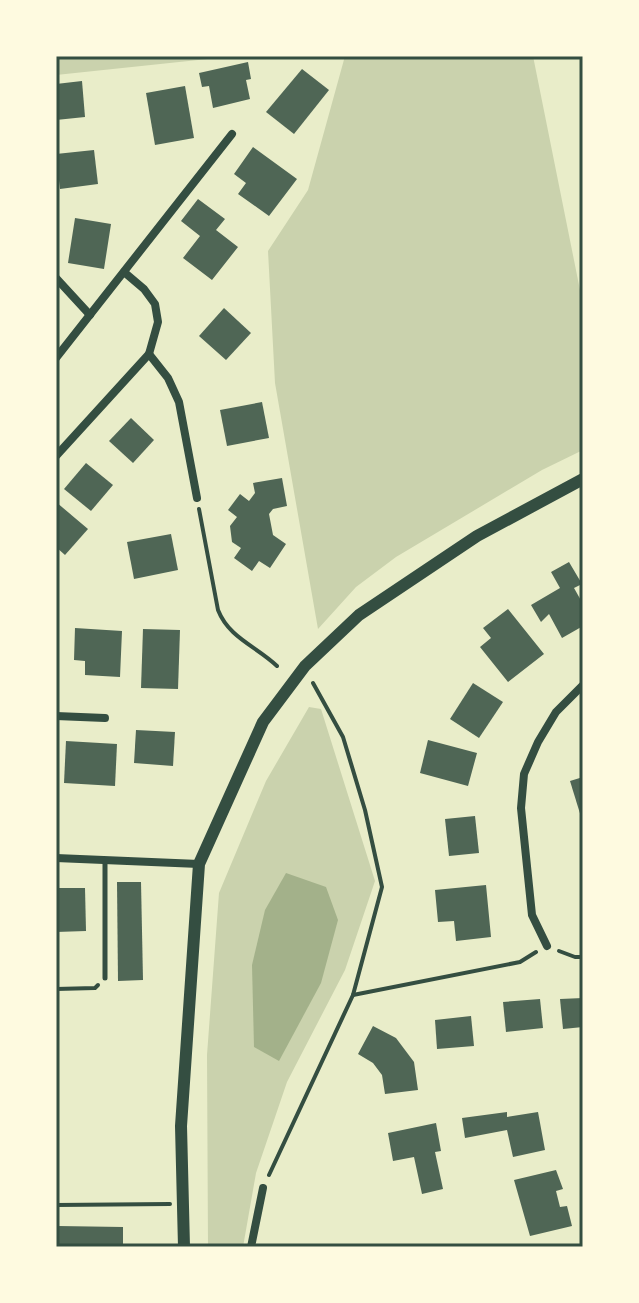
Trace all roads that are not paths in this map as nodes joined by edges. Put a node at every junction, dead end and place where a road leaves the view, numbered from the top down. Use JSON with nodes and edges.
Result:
{"nodes":[{"id":1,"x":232,"y":134,"type":"dead end"},
{"id":2,"x":124,"y":272,"type":"junction"},
{"id":3,"x":56,"y":278,"type":"edge"},
{"id":4,"x":90,"y":315,"type":"junction"},
{"id":5,"x":149,"y":354,"type":"junction"},
{"id":6,"x":56,"y":358,"type":"edge"},
{"id":7,"x":56,"y":456,"type":"edge"},
{"id":8,"x":583,"y":479,"type":"edge"},
{"id":9,"x":197,"y":498,"type":"road end"},
{"id":10,"x":583,"y":685,"type":"edge"},
{"id":11,"x":56,"y":716,"type":"edge"},
{"id":12,"x":105,"y":718,"type":"dead end"},
{"id":13,"x":56,"y":858,"type":"edge"},
{"id":14,"x":105,"y":861,"type":"junction"},
{"id":15,"x":199,"y":864,"type":"junction"},
{"id":16,"x":547,"y":946,"type":"road end"},
{"id":17,"x":105,"y":978,"type":"road end"},
{"id":18,"x":263,"y":1188,"type":"road end"},
{"id":19,"x":184,"y":1247,"type":"edge"},
{"id":20,"x":251,"y":1247,"type":"edge"}],
"edges":[{"from":1,"to":2,"type":"street"},
{"from":2,"to":4,"type":"street"},
{"from":2,"to":5,"type":"street"},
{"from":3,"to":4,"type":"street"},
{"from":4,"to":6,"type":"street"},
{"from":5,"to":7,"type":"street"},
{"from":5,"to":9,"type":"street"},
{"from":8,"to":15,"type":"street"},
{"from":10,"to":16,"type":"street"},
{"from":11,"to":12,"type":"street"},
{"from":13,"to":14,"type":"street"},
{"from":14,"to":15,"type":"street"},
{"from":14,"to":17,"type":"lane"},
{"from":15,"to":19,"type":"street"},
{"from":18,"to":20,"type":"street"}]}
